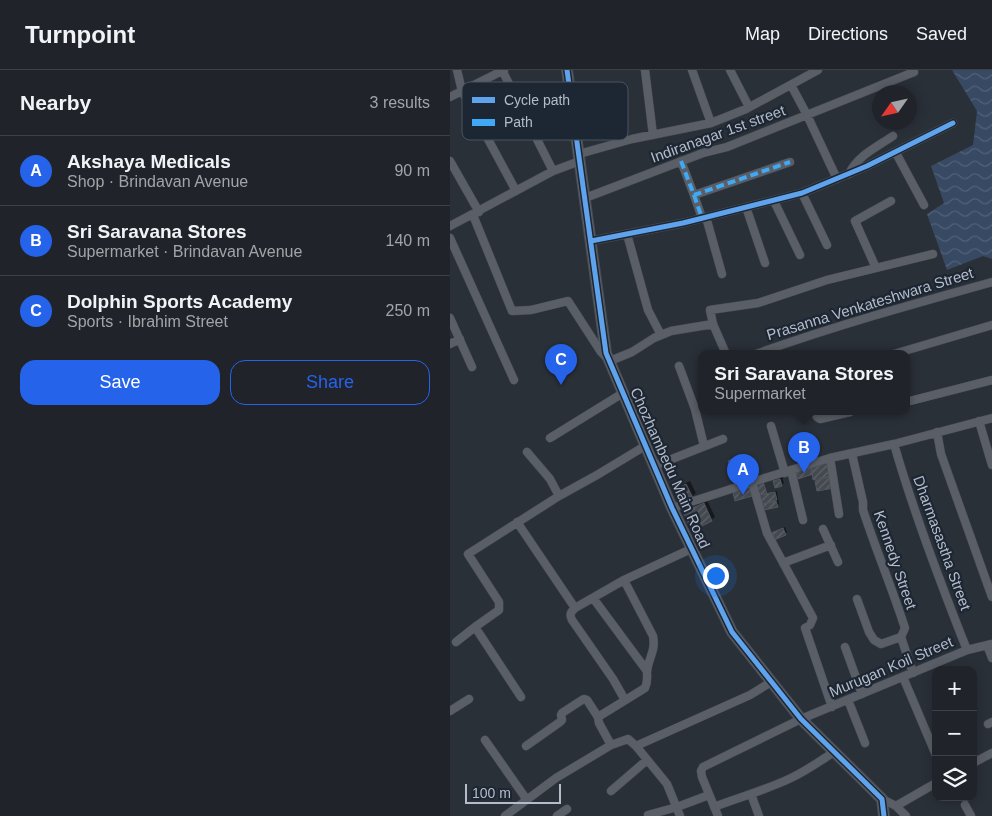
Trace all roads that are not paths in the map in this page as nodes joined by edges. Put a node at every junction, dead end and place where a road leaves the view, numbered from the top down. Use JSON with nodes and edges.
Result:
{"nodes":[{"id":1,"x":457,"y":70,"type":"edge"},
{"id":2,"x":503,"y":70,"type":"edge"},
{"id":3,"x":645,"y":70,"type":"edge"},
{"id":4,"x":692,"y":70,"type":"edge"},
{"id":5,"x":730,"y":70,"type":"edge"},
{"id":6,"x":818,"y":70,"type":"edge"},
{"id":7,"x":914,"y":72,"type":"dead end"},
{"id":8,"x":480,"y":82,"type":"edge"},
{"id":9,"x":509,"y":82,"type":"edge"},
{"id":10,"x":791,"y":85,"type":"junction"},
{"id":11,"x":462,"y":91,"type":"joint"},
{"id":12,"x":450,"y":97,"type":"edge"},
{"id":13,"x":749,"y":107,"type":"junction"},
{"id":14,"x":807,"y":116,"type":"junction"},
{"id":15,"x":711,"y":123,"type":"junction"},
{"id":16,"x":953,"y":123,"type":"dead end"},
{"id":17,"x":653,"y":135,"type":"junction"},
{"id":18,"x":893,"y":136,"type":"dead end"},
{"id":19,"x":488,"y":140,"type":"edge"},
{"id":20,"x":538,"y":140,"type":"edge"},
{"id":21,"x":577,"y":140,"type":"edge"},
{"id":22,"x":896,"y":153,"type":"junction"},
{"id":23,"x":579,"y":157,"type":"junction"},
{"id":24,"x":450,"y":161,"type":"edge"},
{"id":25,"x":681,"y":161,"type":"junction"},
{"id":26,"x":790,"y":162,"type":"dead end"},
{"id":27,"x":553,"y":171,"type":"junction"},
{"id":28,"x":849,"y":174,"type":"junction"},
{"id":29,"x":837,"y":179,"type":"junction"},
{"id":30,"x":516,"y":191,"type":"junction"},
{"id":31,"x":802,"y":193,"type":"junction"},
{"id":32,"x":694,"y":195,"type":"junction"},
{"id":33,"x":585,"y":198,"type":"junction"},
{"id":34,"x":774,"y":201,"type":"junction"},
{"id":35,"x":891,"y":201,"type":"dead end"},
{"id":36,"x":924,"y":205,"type":"dead end"},
{"id":37,"x":746,"y":207,"type":"junction"},
{"id":38,"x":476,"y":213,"type":"junction"},
{"id":39,"x":704,"y":218,"type":"junction"},
{"id":40,"x":450,"y":226,"type":"edge"},
{"id":41,"x":627,"y":234,"type":"junction"},
{"id":42,"x":450,"y":238,"type":"edge"},
{"id":43,"x":591,"y":241,"type":"junction"},
{"id":44,"x":826,"y":245,"type":"dead end"},
{"id":45,"x":933,"y":254,"type":"dead end"},
{"id":46,"x":800,"y":255,"type":"dead end"},
{"id":47,"x":765,"y":263,"type":"dead end"},
{"id":48,"x":876,"y":268,"type":"junction"},
{"id":49,"x":722,"y":274,"type":"dead end"},
{"id":50,"x":992,"y":282,"type":"edge"},
{"id":51,"x":450,"y":318,"type":"edge"},
{"id":52,"x":713,"y":324,"type":"junction"},
{"id":53,"x":992,"y":325,"type":"edge"},
{"id":54,"x":661,"y":335,"type":"junction"},
{"id":55,"x":460,"y":339,"type":"junction"},
{"id":56,"x":450,"y":344,"type":"edge"},
{"id":57,"x":724,"y":350,"type":"edge"},
{"id":58,"x":767,"y":350,"type":"edge"},
{"id":59,"x":908,"y":350,"type":"edge"},
{"id":60,"x":610,"y":361,"type":"junction"},
{"id":61,"x":679,"y":366,"type":"dead end"},
{"id":62,"x":472,"y":367,"type":"dead end"},
{"id":63,"x":514,"y":380,"type":"dead end"},
{"id":64,"x":992,"y":380,"type":"edge"},
{"id":65,"x":623,"y":393,"type":"junction"},
{"id":66,"x":910,"y":401,"type":"edge"},
{"id":67,"x":698,"y":408,"type":"edge"},
{"id":68,"x":699,"y":415,"type":"edge"},
{"id":69,"x":816,"y":415,"type":"edge"},
{"id":70,"x":837,"y":415,"type":"edge"},
{"id":71,"x":992,"y":418,"type":"edge"},
{"id":72,"x":979,"y":421,"type":"junction"},
{"id":73,"x":771,"y":426,"type":"dead end"},
{"id":74,"x":936,"y":432,"type":"junction"},
{"id":75,"x":550,"y":438,"type":"dead end"},
{"id":76,"x":723,"y":440,"type":"dead end"},
{"id":77,"x":894,"y":444,"type":"junction"},
{"id":78,"x":645,"y":446,"type":"junction"},
{"id":79,"x":704,"y":446,"type":"junction"},
{"id":80,"x":527,"y":452,"type":"dead end"},
{"id":81,"x":852,"y":454,"type":"junction"},
{"id":82,"x":830,"y":458,"type":"junction"},
{"id":83,"x":992,"y":465,"type":"edge"},
{"id":84,"x":654,"y":466,"type":"junction"},
{"id":85,"x":788,"y":471,"type":"junction"},
{"id":86,"x":752,"y":482,"type":"junction"},
{"id":87,"x":559,"y":496,"type":"junction"},
{"id":88,"x":672,"y":508,"type":"junction"},
{"id":89,"x":839,"y":514,"type":"dead end"},
{"id":90,"x":803,"y":520,"type":"dead end"},
{"id":91,"x":517,"y":522,"type":"junction"},
{"id":92,"x":823,"y":529,"type":"dead end"},
{"id":93,"x":831,"y":545,"type":"junction"},
{"id":94,"x":692,"y":549,"type":"junction"},
{"id":95,"x":838,"y":562,"type":"dead end"},
{"id":96,"x":783,"y":563,"type":"junction"},
{"id":97,"x":624,"y":580,"type":"junction"},
{"id":98,"x":992,"y":597,"type":"edge"},
{"id":99,"x":593,"y":598,"type":"junction"},
{"id":100,"x":857,"y":600,"type":"dead end"},
{"id":101,"x":575,"y":608,"type":"junction"},
{"id":102,"x":475,"y":627,"type":"junction"},
{"id":103,"x":901,"y":637,"type":"junction"},
{"id":104,"x":456,"y":642,"type":"dead end"},
{"id":105,"x":990,"y":644,"type":"edge"},
{"id":106,"x":845,"y":647,"type":"dead end"},
{"id":107,"x":967,"y":650,"type":"junction"},
{"id":108,"x":992,"y":658,"type":"edge"},
{"id":109,"x":940,"y":662,"type":"junction"},
{"id":110,"x":942,"y":666,"type":"edge"},
{"id":111,"x":647,"y":671,"type":"junction"},
{"id":112,"x":913,"y":673,"type":"junction"},
{"id":113,"x":903,"y":677,"type":"junction"},
{"id":114,"x":771,"y":682,"type":"junction"},
{"id":115,"x":862,"y":694,"type":"junction"},
{"id":116,"x":521,"y":697,"type":"dead end"},
{"id":117,"x":469,"y":699,"type":"dead end"},
{"id":118,"x":625,"y":700,"type":"junction"},
{"id":119,"x":848,"y":700,"type":"junction"},
{"id":120,"x":832,"y":707,"type":"junction"},
{"id":121,"x":450,"y":711,"type":"edge"},
{"id":122,"x":598,"y":718,"type":"junction"},
{"id":123,"x":800,"y":719,"type":"junction"},
{"id":124,"x":485,"y":740,"type":"dead end"},
{"id":125,"x":865,"y":744,"type":"dead end"},
{"id":126,"x":611,"y":745,"type":"junction"},
{"id":127,"x":526,"y":746,"type":"dead end"},
{"id":128,"x":636,"y":746,"type":"junction"},
{"id":129,"x":932,"y":746,"type":"edge"},
{"id":130,"x":834,"y":752,"type":"junction"},
{"id":131,"x":992,"y":753,"type":"edge"},
{"id":132,"x":647,"y":760,"type":"junction"},
{"id":133,"x":977,"y":761,"type":"edge"},
{"id":134,"x":932,"y":785,"type":"edge"},
{"id":135,"x":610,"y":791,"type":"dead end"},
{"id":136,"x":751,"y":794,"type":"junction"},
{"id":137,"x":709,"y":795,"type":"junction"},
{"id":138,"x":882,"y":799,"type":"junction"},
{"id":139,"x":527,"y":800,"type":"junction"},
{"id":140,"x":965,"y":805,"type":"dead end"},
{"id":141,"x":896,"y":806,"type":"junction"},
{"id":142,"x":677,"y":807,"type":"junction"},
{"id":143,"x":714,"y":807,"type":"junction"},
{"id":144,"x":567,"y":809,"type":"dead end"},
{"id":145,"x":648,"y":815,"type":"edge"},
{"id":146,"x":505,"y":816,"type":"edge"},
{"id":147,"x":557,"y":816,"type":"edge"},
{"id":148,"x":680,"y":816,"type":"edge"},
{"id":149,"x":718,"y":816,"type":"edge"},
{"id":150,"x":758,"y":816,"type":"edge"},
{"id":151,"x":884,"y":816,"type":"edge"},
{"id":152,"x":906,"y":816,"type":"edge"},
{"id":153,"x":971,"y":816,"type":"edge"}],
"edges":[{"from":1,"to":11,"type":"street"},
{"from":2,"to":8,"type":"street"},
{"from":2,"to":9,"type":"street"},
{"from":3,"to":17,"type":"street"},
{"from":4,"to":15,"type":"street"},
{"from":5,"to":13,"type":"street"},
{"from":6,"to":10,"type":"street"},
{"from":7,"to":14,"type":"street","name":"Indiranagar 1st street"},
{"from":10,"to":13,"type":"street"},
{"from":10,"to":14,"type":"street"},
{"from":11,"to":12,"type":"street"},
{"from":13,"to":15,"type":"street"},
{"from":14,"to":25,"type":"street","name":"Indiranagar 1st street"},
{"from":14,"to":29,"type":"street"},
{"from":15,"to":17,"type":"street"},
{"from":16,"to":22,"type":"street"},
{"from":17,"to":23,"type":"street"},
{"from":18,"to":28,"type":"street"},
{"from":19,"to":30,"type":"street"},
{"from":20,"to":27,"type":"street"},
{"from":21,"to":23,"type":"street","name":"Chozhambedu Main Road"},
{"from":22,"to":28,"type":"street"},
{"from":22,"to":36,"type":"street"},
{"from":23,"to":27,"type":"street"},
{"from":23,"to":33,"type":"street","name":"Chozhambedu Main Road"},
{"from":24,"to":38,"type":"street"},
{"from":25,"to":32,"type":"street"},
{"from":25,"to":33,"type":"street","name":"Indiranagar 1st street"},
{"from":26,"to":32,"type":"street"},
{"from":27,"to":30,"type":"street"},
{"from":28,"to":29,"type":"street"},
{"from":29,"to":31,"type":"street"},
{"from":30,"to":38,"type":"street"},
{"from":31,"to":34,"type":"street"},
{"from":31,"to":44,"type":"street"},
{"from":32,"to":39,"type":"street"},
{"from":33,"to":43,"type":"street","name":"Chozhambedu Main Road"},
{"from":34,"to":37,"type":"street"},
{"from":34,"to":46,"type":"street"},
{"from":35,"to":48,"type":"street"},
{"from":37,"to":39,"type":"street"},
{"from":37,"to":47,"type":"street"},
{"from":38,"to":40,"type":"street"},
{"from":38,"to":60,"type":"street"},
{"from":39,"to":41,"type":"street"},
{"from":39,"to":49,"type":"street"},
{"from":41,"to":43,"type":"street"},
{"from":41,"to":54,"type":"street"},
{"from":42,"to":63,"type":"street"},
{"from":43,"to":60,"type":"street","name":"Chozhambedu Main Road"},
{"from":45,"to":48,"type":"street"},
{"from":48,"to":52,"type":"street"},
{"from":50,"to":58,"type":"street","name":"Prasanna Venkateshwara Street"},
{"from":51,"to":55,"type":"street"},
{"from":52,"to":54,"type":"street"},
{"from":52,"to":57,"type":"street"},
{"from":53,"to":59,"type":"street"},
{"from":54,"to":60,"type":"street"},
{"from":55,"to":56,"type":"street"},
{"from":55,"to":62,"type":"street"},
{"from":60,"to":65,"type":"street","name":"Chozhambedu Main Road"},
{"from":61,"to":67,"type":"street"},
{"from":64,"to":66,"type":"street"},
{"from":65,"to":75,"type":"street"},
{"from":65,"to":78,"type":"street","name":"Chozhambedu Main Road"},
{"from":68,"to":79,"type":"street"},
{"from":69,"to":70,"type":"street"},
{"from":71,"to":72,"type":"street"},
{"from":72,"to":74,"type":"street"},
{"from":72,"to":83,"type":"street"},
{"from":73,"to":85,"type":"street"},
{"from":74,"to":77,"type":"street"},
{"from":74,"to":98,"type":"street"},
{"from":76,"to":79,"type":"street"},
{"from":77,"to":81,"type":"street"},
{"from":77,"to":107,"type":"street","name":"Dharmasastha Street"},
{"from":78,"to":84,"type":"street","name":"Chozhambedu Main Road"},
{"from":78,"to":87,"type":"street"},
{"from":79,"to":84,"type":"street"},
{"from":80,"to":87,"type":"street"},
{"from":81,"to":82,"type":"street"},
{"from":81,"to":103,"type":"street","name":"Kennedy Street"},
{"from":82,"to":85,"type":"street"},
{"from":82,"to":89,"type":"street"},
{"from":84,"to":88,"type":"street","name":"Chozhambedu Main Road"},
{"from":85,"to":86,"type":"street"},
{"from":85,"to":90,"type":"street"},
{"from":86,"to":88,"type":"street"},
{"from":86,"to":96,"type":"street"},
{"from":87,"to":91,"type":"street"},
{"from":88,"to":94,"type":"street","name":"Chozhambedu Main Road"},
{"from":91,"to":101,"type":"street"},
{"from":91,"to":102,"type":"street"},
{"from":92,"to":93,"type":"street"},
{"from":93,"to":95,"type":"street"},
{"from":93,"to":96,"type":"street"},
{"from":94,"to":97,"type":"street"},
{"from":94,"to":114,"type":"street","name":"Chozhambedu Main Road"},
{"from":96,"to":120,"type":"street"},
{"from":97,"to":99,"type":"street"},
{"from":97,"to":111,"type":"street"},
{"from":99,"to":101,"type":"street"},
{"from":99,"to":111,"type":"street"},
{"from":100,"to":103,"type":"street"},
{"from":101,"to":118,"type":"street"},
{"from":102,"to":104,"type":"street"},
{"from":102,"to":116,"type":"street"},
{"from":103,"to":112,"type":"street","name":"Kennedy Street"},
{"from":105,"to":107,"type":"street","name":"Murugan Koil Street"},
{"from":105,"to":108,"type":"street"},
{"from":106,"to":115,"type":"street"},
{"from":107,"to":109,"type":"street","name":"Murugan Koil Street"},
{"from":109,"to":110,"type":"street"},
{"from":109,"to":112,"type":"street","name":"Murugan Koil Street"},
{"from":111,"to":118,"type":"street"},
{"from":112,"to":113,"type":"street","name":"Murugan Koil Street"},
{"from":113,"to":115,"type":"street","name":"Murugan Koil Street"},
{"from":113,"to":129,"type":"street"},
{"from":114,"to":123,"type":"street","name":"Chozhambedu Main Road"},
{"from":114,"to":128,"type":"street"},
{"from":115,"to":119,"type":"street","name":"Murugan Koil Street"},
{"from":117,"to":121,"type":"street"},
{"from":118,"to":122,"type":"street"},
{"from":119,"to":120,"type":"street","name":"Murugan Koil Street"},
{"from":119,"to":125,"type":"street"},
{"from":120,"to":123,"type":"street","name":"Murugan Koil Street"},
{"from":122,"to":126,"type":"street"},
{"from":122,"to":127,"type":"street"},
{"from":123,"to":130,"type":"street","name":"Chozhambedu Main Road"},
{"from":123,"to":137,"type":"street","name":"Murugan Koil Street"},
{"from":124,"to":139,"type":"street"},
{"from":126,"to":128,"type":"street"},
{"from":126,"to":139,"type":"street"},
{"from":128,"to":132,"type":"street"},
{"from":130,"to":136,"type":"street"},
{"from":130,"to":138,"type":"street","name":"Chozhambedu Main Road"},
{"from":131,"to":133,"type":"street"},
{"from":132,"to":135,"type":"street"},
{"from":132,"to":142,"type":"street"},
{"from":134,"to":141,"type":"street"},
{"from":136,"to":143,"type":"street"},
{"from":136,"to":150,"type":"street"},
{"from":137,"to":142,"type":"street"},
{"from":137,"to":143,"type":"street"},
{"from":138,"to":141,"type":"street"},
{"from":138,"to":151,"type":"street"},
{"from":139,"to":146,"type":"street"},
{"from":140,"to":153,"type":"street"},
{"from":141,"to":152,"type":"street"},
{"from":142,"to":145,"type":"street"},
{"from":142,"to":148,"type":"street"},
{"from":143,"to":149,"type":"street"},
{"from":144,"to":147,"type":"street"}]}
